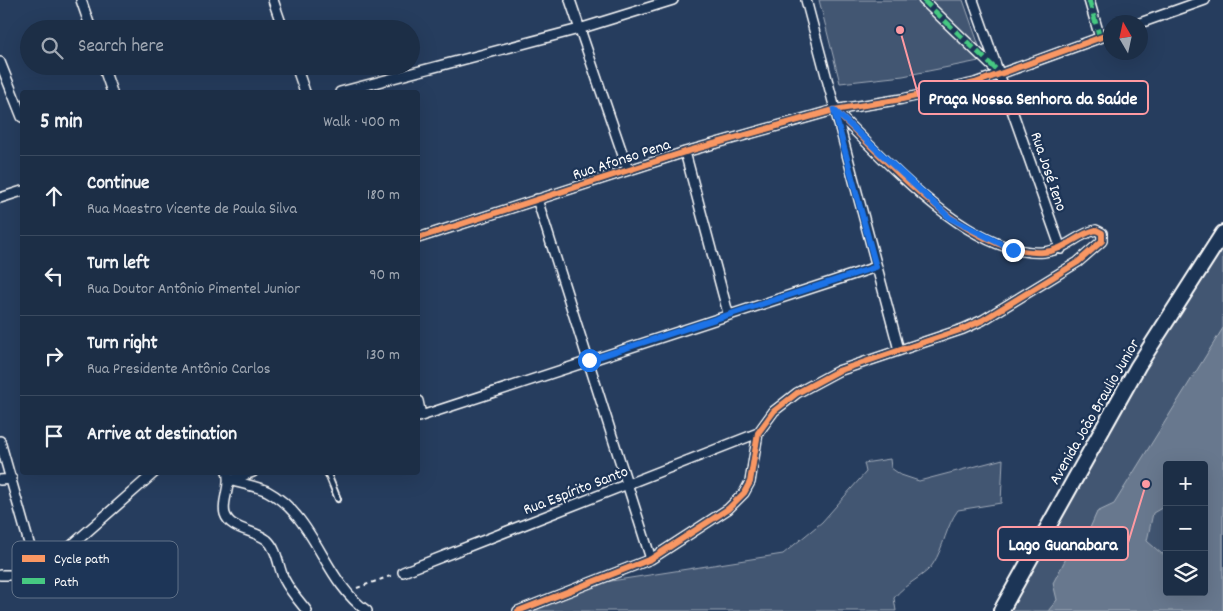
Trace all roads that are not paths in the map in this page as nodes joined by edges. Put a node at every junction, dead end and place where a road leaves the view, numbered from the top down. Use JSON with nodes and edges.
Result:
{"nodes":[{"id":1,"x":81,"y":0,"type":"edge"},
{"id":2,"x":273,"y":0,"type":"edge"},
{"id":3,"x":570,"y":0,"type":"edge"},
{"id":4,"x":674,"y":0,"type":"edge"},
{"id":5,"x":806,"y":0,"type":"edge"},
{"id":6,"x":923,"y":0,"type":"edge"},
{"id":7,"x":973,"y":0,"type":"edge"},
{"id":8,"x":1089,"y":0,"type":"edge"},
{"id":9,"x":1205,"y":0,"type":"edge"},
{"id":10,"x":658,"y":2,"type":"edge"},
{"id":11,"x":88,"y":20,"type":"edge"},
{"id":12,"x":280,"y":20,"type":"edge"},
{"id":13,"x":1148,"y":20,"type":"edge"},
{"id":14,"x":580,"y":29,"type":"junction"},
{"id":15,"x":1103,"y":37,"type":"edge"},
{"id":16,"x":1100,"y":38,"type":"junction"},
{"id":17,"x":0,"y":62,"type":"edge"},
{"id":18,"x":420,"y":71,"type":"edge"},
{"id":19,"x":1001,"y":74,"type":"junction"},
{"id":20,"x":106,"y":75,"type":"edge"},
{"id":21,"x":299,"y":75,"type":"edge"},
{"id":22,"x":405,"y":75,"type":"edge"},
{"id":23,"x":3,"y":79,"type":"edge"},
{"id":24,"x":111,"y":90,"type":"edge"},
{"id":25,"x":304,"y":90,"type":"edge"},
{"id":26,"x":348,"y":90,"type":"edge"},
{"id":27,"x":834,"y":110,"type":"junction"},
{"id":28,"x":20,"y":113,"type":"edge"},
{"id":29,"x":685,"y":152,"type":"junction"},
{"id":30,"x":628,"y":170,"type":"junction"},
{"id":31,"x":20,"y":192,"type":"edge"},
{"id":32,"x":0,"y":198,"type":"edge"},
{"id":33,"x":537,"y":199,"type":"junction"},
{"id":34,"x":1223,"y":233,"type":"edge"},
{"id":35,"x":420,"y":237,"type":"edge"},
{"id":36,"x":1061,"y":249,"type":"junction"},
{"id":37,"x":876,"y":267,"type":"junction"},
{"id":38,"x":728,"y":313,"type":"junction"},
{"id":39,"x":899,"y":350,"type":"junction"},
{"id":40,"x":589,"y":360,"type":"junction"},
{"id":41,"x":420,"y":416,"type":"edge"},
{"id":42,"x":758,"y":433,"type":"junction"},
{"id":43,"x":0,"y":441,"type":"edge"},
{"id":44,"x":152,"y":475,"type":"edge"},
{"id":45,"x":328,"y":475,"type":"edge"},
{"id":46,"x":229,"y":476,"type":"edge"},
{"id":47,"x":12,"y":479,"type":"junction"},
{"id":48,"x":0,"y":480,"type":"edge"},
{"id":49,"x":628,"y":485,"type":"junction"},
{"id":50,"x":338,"y":499,"type":"dead end"},
{"id":51,"x":29,"y":541,"type":"edge"},
{"id":52,"x":77,"y":541,"type":"edge"},
{"id":53,"x":651,"y":559,"type":"junction"},
{"id":54,"x":403,"y":572,"type":"road end"},
{"id":55,"x":307,"y":611,"type":"edge"},
{"id":56,"x":367,"y":611,"type":"edge"},
{"id":57,"x":518,"y":611,"type":"edge"},
{"id":58,"x":1001,"y":611,"type":"edge"}],
"edges":[{"from":1,"to":11,"type":"street"},
{"from":2,"to":12,"type":"street"},
{"from":3,"to":14,"type":"street"},
{"from":4,"to":10,"type":"street"},
{"from":5,"to":27,"type":"street"},
{"from":6,"to":19,"type":"street"},
{"from":7,"to":19,"type":"street","name":"Rua José Ieno"},
{"from":8,"to":16,"type":"street"},
{"from":9,"to":13,"type":"street"},
{"from":10,"to":14,"type":"street"},
{"from":14,"to":18,"type":"street"},
{"from":14,"to":30,"type":"street"},
{"from":15,"to":16,"type":"street","name":"Rua Afonso Pena"},
{"from":16,"to":19,"type":"street","name":"Rua Afonso Pena"},
{"from":17,"to":23,"type":"street"},
{"from":19,"to":27,"type":"street","name":"Rua Afonso Pena"},
{"from":19,"to":36,"type":"street","name":"Rua José Ieno"},
{"from":20,"to":24,"type":"street"},
{"from":21,"to":25,"type":"street"},
{"from":22,"to":26,"type":"street"},
{"from":23,"to":28,"type":"street"},
{"from":27,"to":29,"type":"street","name":"Rua Afonso Pena"},
{"from":27,"to":36,"type":"street"},
{"from":27,"to":37,"type":"street"},
{"from":29,"to":30,"type":"street","name":"Rua Afonso Pena"},
{"from":29,"to":38,"type":"street"},
{"from":30,"to":33,"type":"street","name":"Rua Afonso Pena"},
{"from":31,"to":32,"type":"street"},
{"from":33,"to":35,"type":"street","name":"Rua Afonso Pena"},
{"from":33,"to":40,"type":"street"},
{"from":34,"to":58,"type":"main road","name":"Avenida João Braulio Junior"},
{"from":36,"to":39,"type":"street"},
{"from":37,"to":38,"type":"street"},
{"from":37,"to":39,"type":"street"},
{"from":38,"to":40,"type":"street"},
{"from":39,"to":42,"type":"street"},
{"from":40,"to":41,"type":"street"},
{"from":40,"to":49,"type":"street"},
{"from":42,"to":49,"type":"street","name":"Rua Espírito Santo"},
{"from":42,"to":53,"type":"street"},
{"from":43,"to":47,"type":"street"},
{"from":44,"to":52,"type":"street"},
{"from":45,"to":50,"type":"lane"},
{"from":46,"to":55,"type":"street"},
{"from":46,"to":56,"type":"street"},
{"from":47,"to":48,"type":"street"},
{"from":47,"to":51,"type":"street"},
{"from":49,"to":53,"type":"street"},
{"from":49,"to":54,"type":"street","name":"Rua Espírito Santo"},
{"from":53,"to":57,"type":"street"}]}
